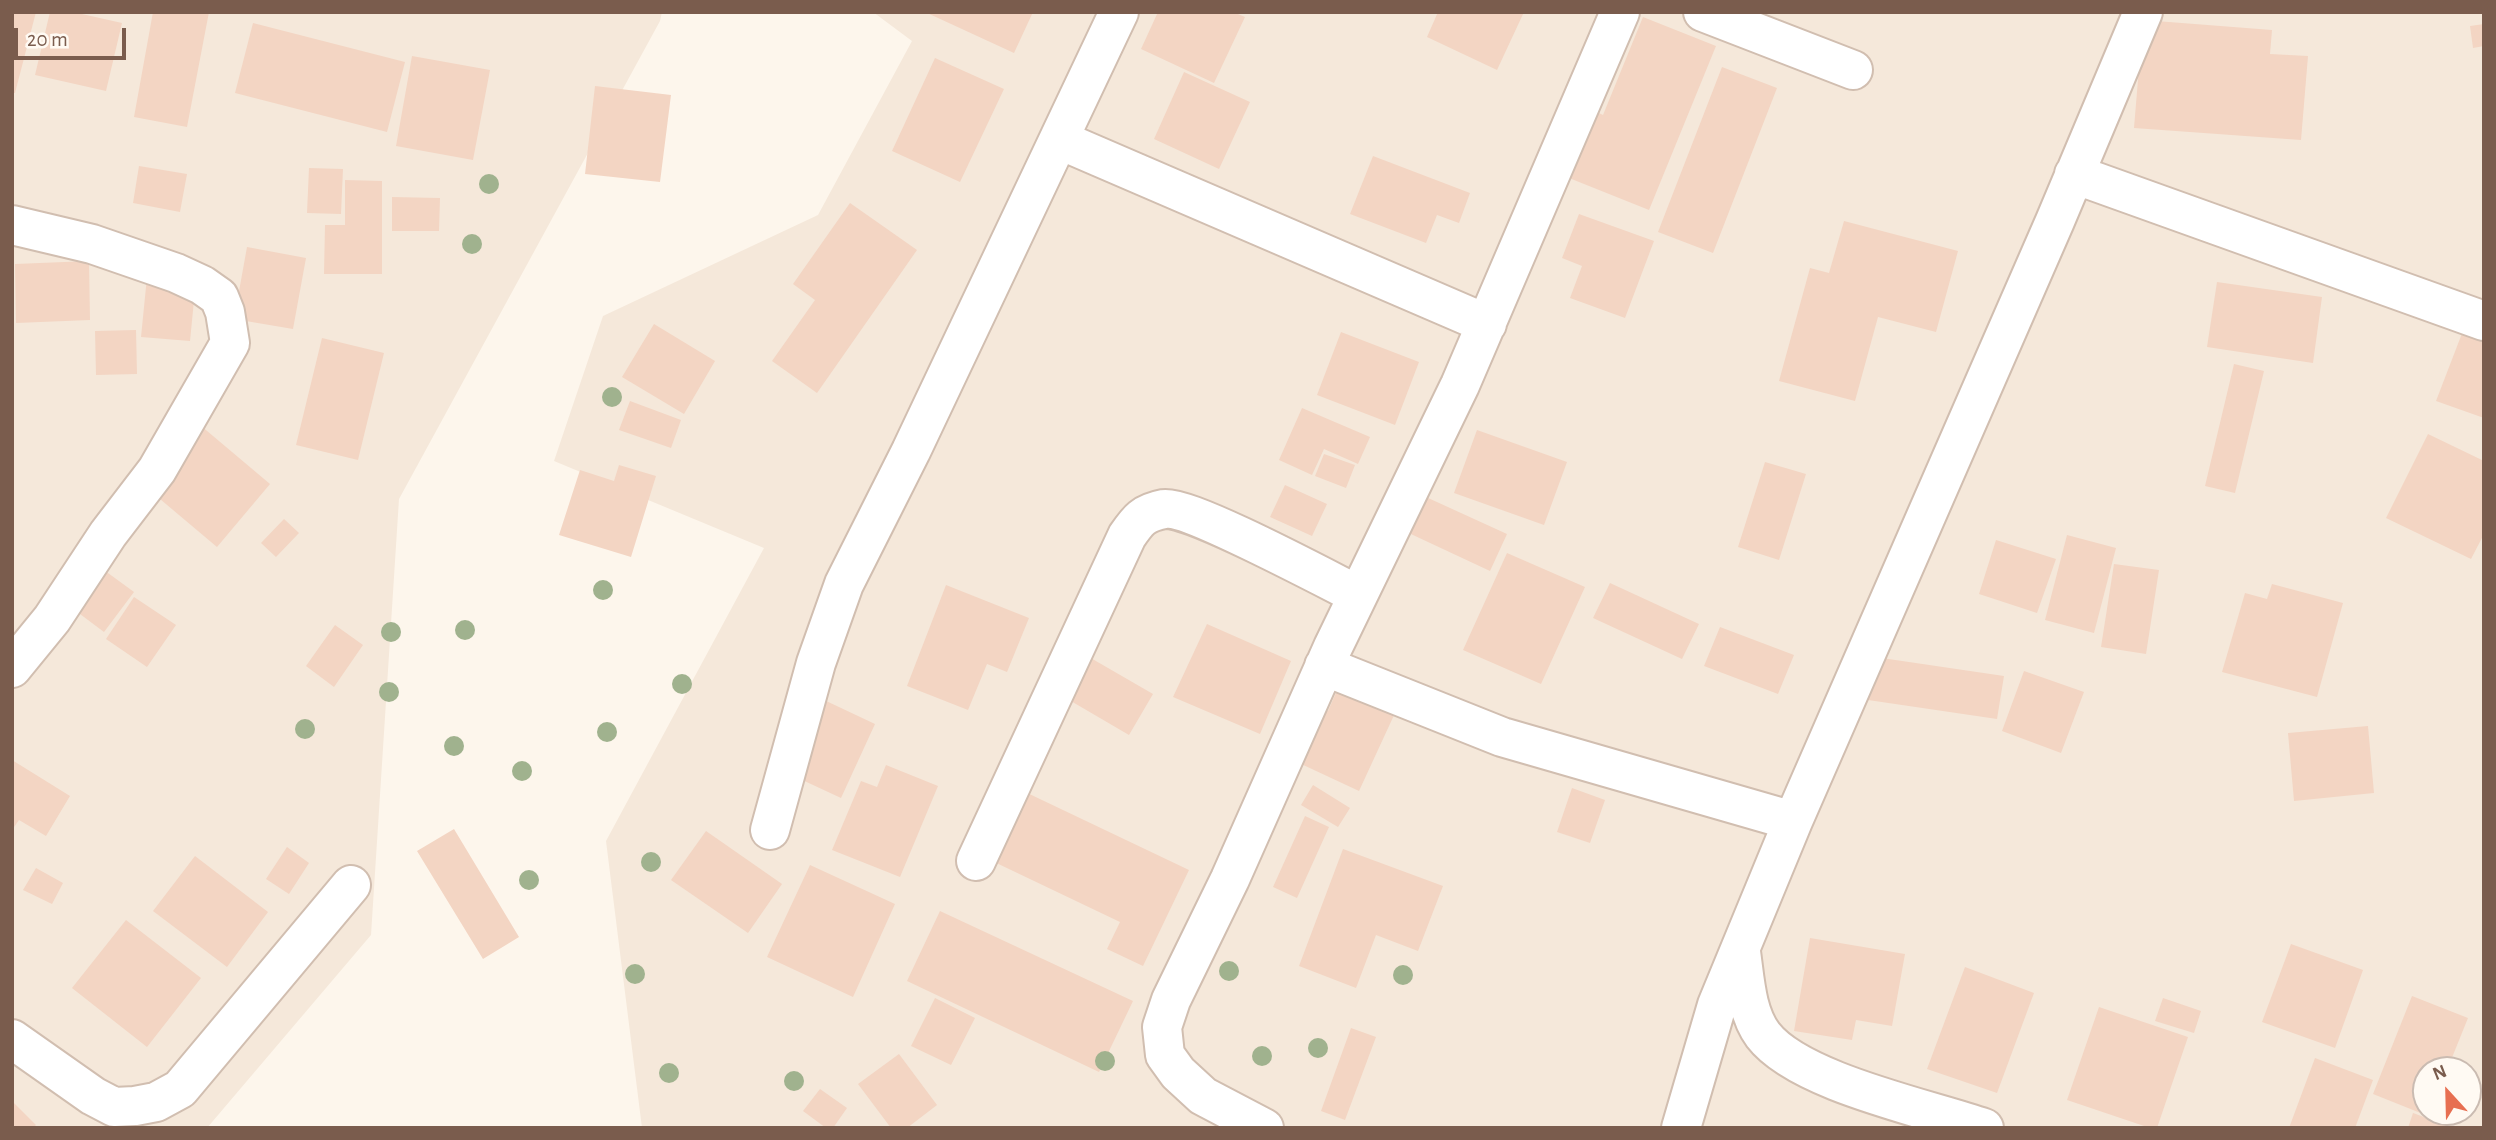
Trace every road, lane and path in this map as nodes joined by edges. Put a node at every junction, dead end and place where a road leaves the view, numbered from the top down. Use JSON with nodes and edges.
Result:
{"nodes":[{"id":1,"x":1119,"y":12,"type":"edge"},
{"id":2,"x":1620,"y":12,"type":"edge"},
{"id":3,"x":1703,"y":12,"type":"edge"},
{"id":4,"x":2143,"y":12,"type":"edge"},
{"id":5,"x":1853,"y":70,"type":"dead end"},
{"id":6,"x":1060,"y":140,"type":"junction"},
{"id":7,"x":2074,"y":174,"type":"junction"},
{"id":8,"x":12,"y":225,"type":"edge"},
{"id":9,"x":2484,"y":321,"type":"edge"},
{"id":10,"x":1487,"y":324,"type":"junction"},
{"id":11,"x":1358,"y":595,"type":"junction"},
{"id":12,"x":1324,"y":666,"type":"junction"},
{"id":13,"x":12,"y":668,"type":"edge"},
{"id":14,"x":1793,"y":821,"type":"junction"},
{"id":15,"x":770,"y":830,"type":"dead end"},
{"id":16,"x":976,"y":861,"type":"dead end"},
{"id":17,"x":351,"y":885,"type":"dead end"},
{"id":18,"x":1741,"y":953,"type":"junction"},
{"id":19,"x":12,"y":1039,"type":"edge"},
{"id":20,"x":1264,"y":1128,"type":"edge"},
{"id":21,"x":1681,"y":1128,"type":"edge"},
{"id":22,"x":1984,"y":1128,"type":"edge"}],
"edges":[{"from":1,"to":6,"type":"street"},
{"from":2,"to":10,"type":"street"},
{"from":3,"to":5,"type":"street"},
{"from":4,"to":7,"type":"street"},
{"from":6,"to":10,"type":"street"},
{"from":6,"to":15,"type":"street"},
{"from":7,"to":9,"type":"street"},
{"from":7,"to":14,"type":"street"},
{"from":8,"to":13,"type":"street"},
{"from":10,"to":11,"type":"street"},
{"from":11,"to":12,"type":"street"},
{"from":11,"to":16,"type":"street"},
{"from":12,"to":14,"type":"street"},
{"from":12,"to":20,"type":"street"},
{"from":14,"to":18,"type":"street"},
{"from":17,"to":19,"type":"street"},
{"from":18,"to":21,"type":"street"},
{"from":18,"to":22,"type":"street"}]}
